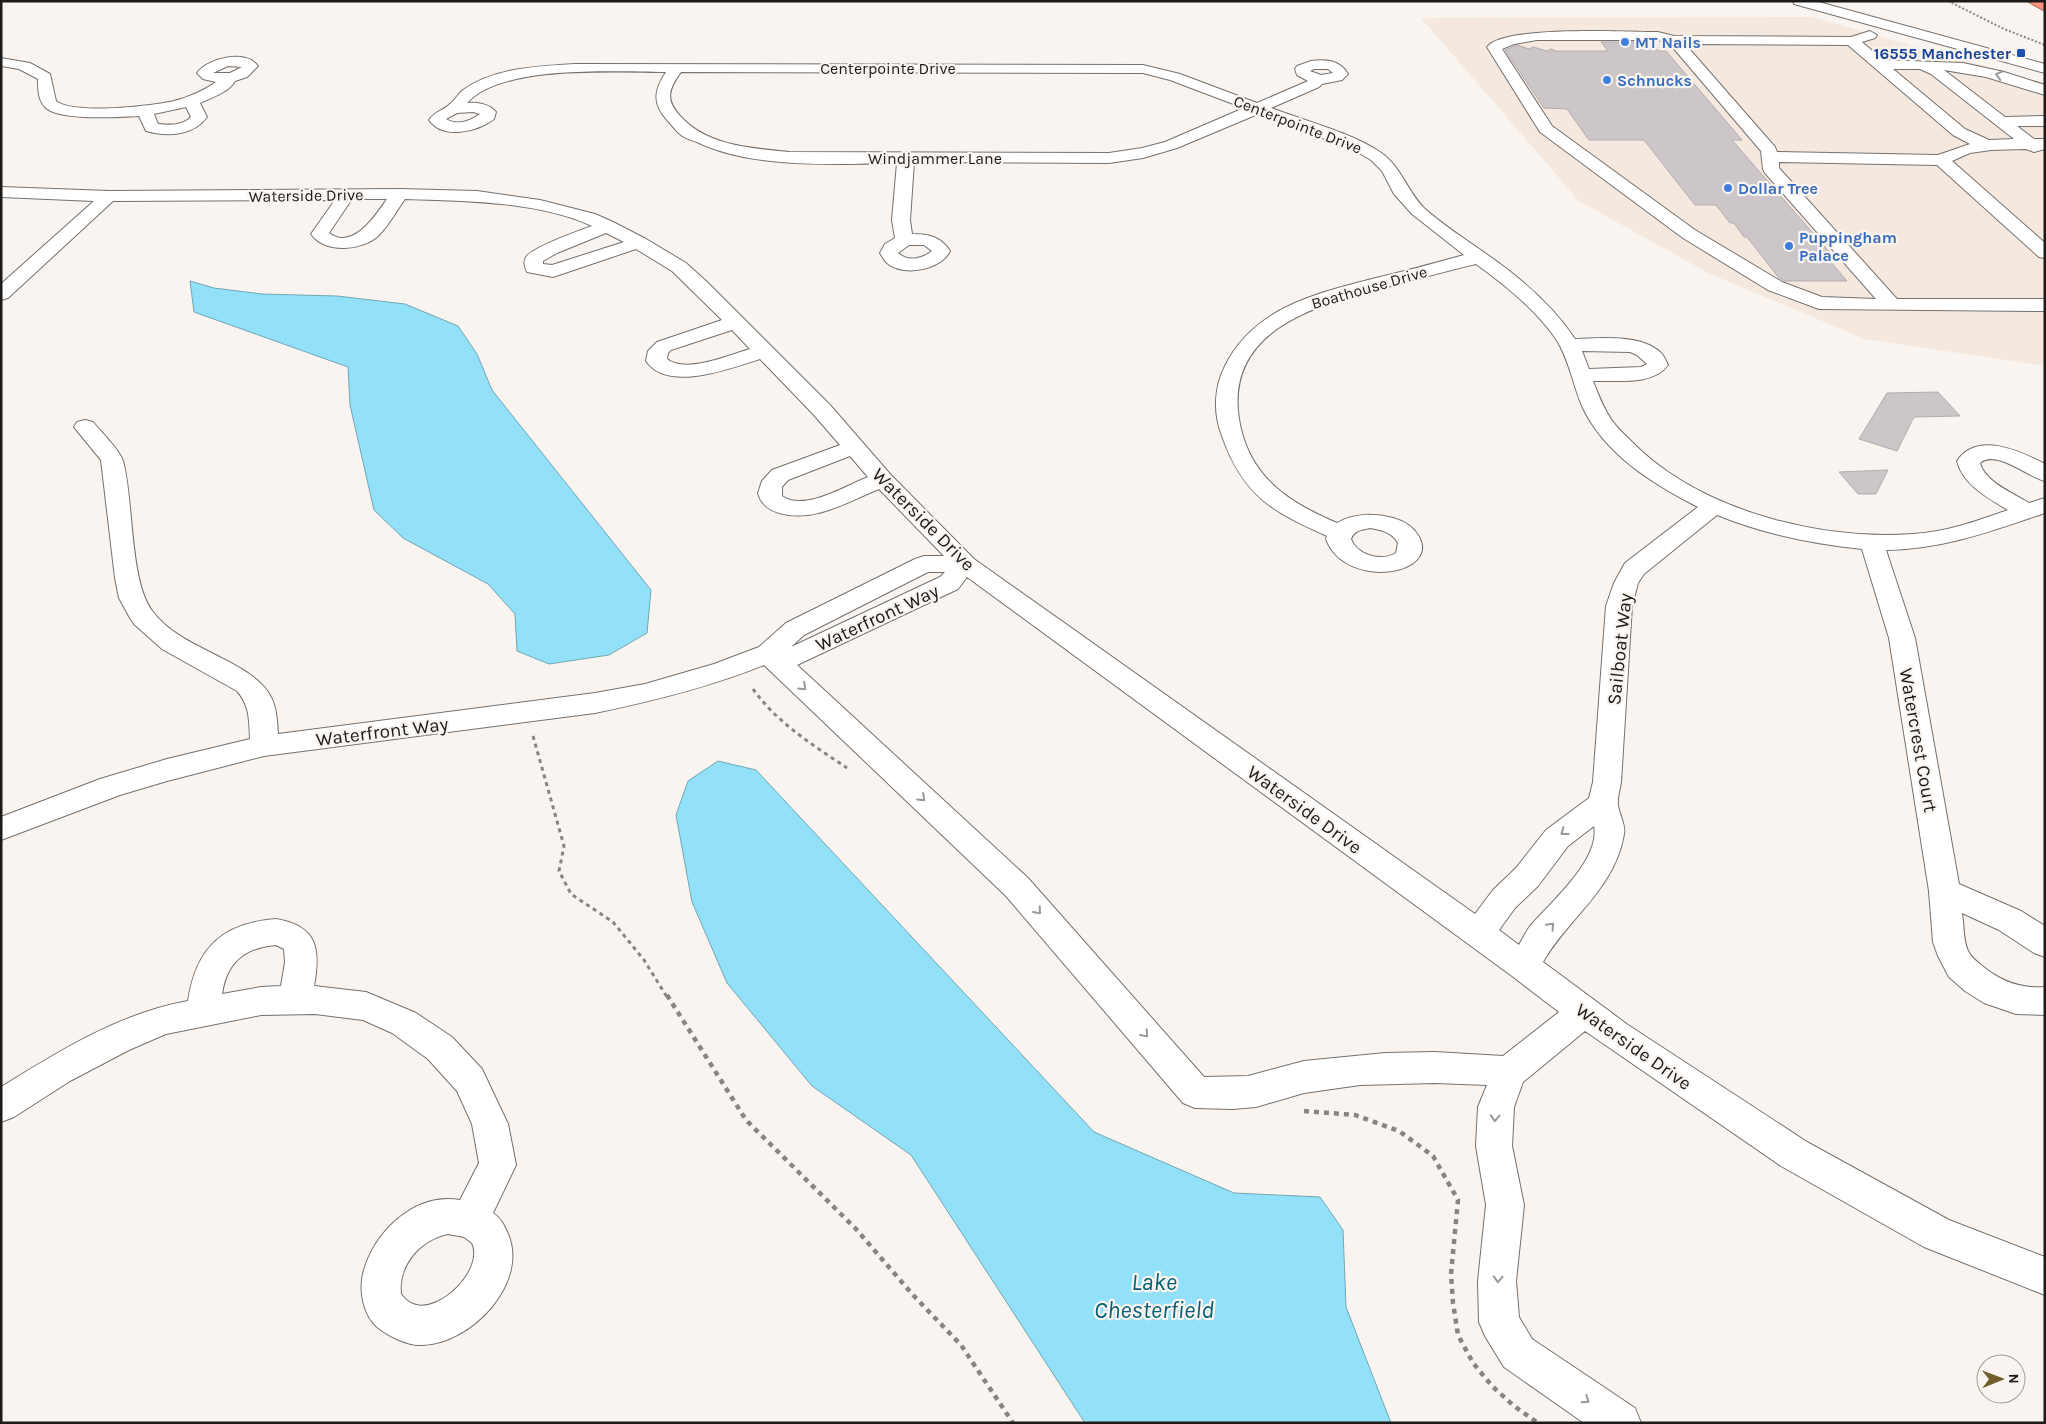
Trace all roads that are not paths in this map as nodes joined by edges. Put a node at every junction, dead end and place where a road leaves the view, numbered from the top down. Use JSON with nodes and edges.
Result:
{"nodes":[{"id":1,"x":1799,"y":1,"type":"edge"},
{"id":2,"x":2033,"y":1,"type":"edge"},
{"id":3,"x":2045,"y":7,"type":"edge"},
{"id":4,"x":1890,"y":27,"type":"junction"},
{"id":5,"x":1674,"y":40,"type":"junction"},
{"id":6,"x":1852,"y":41,"type":"junction"},
{"id":7,"x":1,"y":62,"type":"edge"},
{"id":8,"x":1880,"y":64,"type":"junction"},
{"id":9,"x":1923,"y":65,"type":"junction"},
{"id":10,"x":676,"y":68,"type":"junction"},
{"id":11,"x":2045,"y":69,"type":"edge"},
{"id":12,"x":228,"y":77,"type":"dead end"},
{"id":13,"x":1318,"y":79,"type":"dead end"},
{"id":14,"x":2045,"y":92,"type":"edge"},
{"id":15,"x":190,"y":100,"type":"junction"},
{"id":16,"x":1257,"y":108,"type":"junction"},
{"id":17,"x":454,"y":109,"type":"dead end"},
{"id":18,"x":145,"y":110,"type":"junction"},
{"id":19,"x":1946,"y":120,"type":"junction"},
{"id":20,"x":1918,"y":121,"type":"dead end"},
{"id":21,"x":2045,"y":121,"type":"edge"},
{"id":22,"x":2001,"y":122,"type":"junction"},
{"id":23,"x":2037,"y":144,"type":"edge"},
{"id":24,"x":1986,"y":145,"type":"junction"},
{"id":25,"x":2045,"y":156,"type":"edge"},
{"id":26,"x":906,"y":158,"type":"junction"},
{"id":27,"x":1770,"y":158,"type":"junction"},
{"id":28,"x":1940,"y":160,"type":"junction"},
{"id":29,"x":1,"y":192,"type":"edge"},
{"id":30,"x":400,"y":194,"type":"junction"},
{"id":31,"x":347,"y":195,"type":"junction"},
{"id":32,"x":109,"y":196,"type":"junction"},
{"id":33,"x":607,"y":226,"type":"junction"},
{"id":34,"x":904,"y":240,"type":"dead end"},
{"id":35,"x":640,"y":243,"type":"junction"},
{"id":36,"x":2045,"y":253,"type":"edge"},
{"id":37,"x":1480,"y":256,"type":"junction"},
{"id":38,"x":1,"y":294,"type":"edge"},
{"id":39,"x":1892,"y":305,"type":"junction"},
{"id":40,"x":2045,"y":305,"type":"edge"},
{"id":41,"x":736,"y":322,"type":"junction"},
{"id":42,"x":1569,"y":345,"type":"junction"},
{"id":43,"x":764,"y":351,"type":"junction"},
{"id":44,"x":1582,"y":374,"type":"junction"},
{"id":45,"x":85,"y":427,"type":"dead end"},
{"id":46,"x":854,"y":447,"type":"junction"},
{"id":47,"x":2045,"y":474,"type":"edge"},
{"id":48,"x":882,"y":479,"type":"junction"},
{"id":49,"x":1714,"y":506,"type":"junction"},
{"id":50,"x":2036,"y":508,"type":"edge"},
{"id":51,"x":1340,"y":533,"type":"dead end"},
{"id":52,"x":1872,"y":542,"type":"junction"},
{"id":53,"x":966,"y":564,"type":"junction"},
{"id":54,"x":768,"y":653,"type":"junction"},
{"id":55,"x":264,"y":746,"type":"junction"},
{"id":56,"x":1603,"y":803,"type":"junction"},
{"id":57,"x":1,"y":828,"type":"edge"},
{"id":58,"x":1945,"y":892,"type":"junction"},
{"id":59,"x":1478,"y":934,"type":"junction"},
{"id":60,"x":2045,"y":944,"type":"edge"},
{"id":61,"x":1524,"y":966,"type":"junction"},
{"id":62,"x":295,"y":1001,"type":"junction"},
{"id":63,"x":2045,"y":1001,"type":"edge"},
{"id":64,"x":203,"y":1011,"type":"junction"},
{"id":65,"x":1584,"y":1012,"type":"junction"},
{"id":66,"x":1509,"y":1072,"type":"junction"},
{"id":67,"x":1,"y":1106,"type":"edge"},
{"id":68,"x":470,"y":1219,"type":"dead end"},
{"id":69,"x":2045,"y":1276,"type":"edge"},
{"id":70,"x":1620,"y":1423,"type":"edge"}],
"edges":[{"from":1,"to":4,"type":"street"},
{"from":2,"to":3,"type":"highway"},
{"from":4,"to":6,"type":"street"},
{"from":4,"to":11,"type":"street"},
{"from":5,"to":6,"type":"street"},
{"from":5,"to":27,"type":"street"},
{"from":5,"to":39,"type":"street"},
{"from":6,"to":8,"type":"street"},
{"from":7,"to":18,"type":"street"},
{"from":8,"to":9,"type":"street"},
{"from":8,"to":19,"type":"street"},
{"from":14,"to":9,"type":"street","one_way":true},
{"from":9,"to":22,"type":"street"},
{"from":10,"to":16,"type":"street","name":"Centerpointe Drive"},
{"from":10,"to":17,"type":"street","name":"Centerpointe Drive"},
{"from":10,"to":26,"type":"street","name":"Windjammer Lane"},
{"from":12,"to":15,"type":"street"},
{"from":13,"to":16,"type":"street","name":"Windjammer Lane"},
{"from":15,"to":18,"type":"street"},
{"from":15,"to":18,"type":"street"},
{"from":16,"to":26,"type":"street","name":"Windjammer Lane"},
{"from":16,"to":37,"type":"street","name":"Centerpointe Drive"},
{"from":19,"to":20,"type":"street"},
{"from":19,"to":24,"type":"street"},
{"from":21,"to":22,"type":"street"},
{"from":22,"to":23,"type":"street"},
{"from":23,"to":24,"type":"street"},
{"from":23,"to":25,"type":"street"},
{"from":24,"to":28,"type":"street"},
{"from":26,"to":34,"type":"street"},
{"from":27,"to":28,"type":"street"},
{"from":27,"to":39,"type":"street"},
{"from":28,"to":36,"type":"street"},
{"from":29,"to":32,"type":"street","name":"Waterside Drive"},
{"from":30,"to":31,"type":"street","name":"Waterside Drive"},
{"from":30,"to":31,"type":"street"},
{"from":30,"to":33,"type":"street","name":"Waterside Drive"},
{"from":31,"to":32,"type":"street","name":"Waterside Drive"},
{"from":32,"to":38,"type":"street"},
{"from":33,"to":35,"type":"street","name":"Waterside Drive"},
{"from":33,"to":35,"type":"street"},
{"from":35,"to":41,"type":"street","name":"Waterside Drive"},
{"from":37,"to":42,"type":"street","name":"Centerpointe Drive"},
{"from":37,"to":51,"type":"street","name":"Boathouse Drive"},
{"from":39,"to":40,"type":"street"},
{"from":41,"to":43,"type":"street","name":"Waterside Drive"},
{"from":41,"to":43,"type":"street"},
{"from":42,"to":44,"type":"street","name":"Centerpointe Drive"},
{"from":42,"to":44,"type":"street"},
{"from":43,"to":46,"type":"street","name":"Waterside Drive"},
{"from":44,"to":49,"type":"street","name":"Centerpointe Drive"},
{"from":45,"to":55,"type":"street"},
{"from":46,"to":48,"type":"street","name":"Waterside Drive"},
{"from":46,"to":48,"type":"street"},
{"from":47,"to":50,"type":"street"},
{"from":48,"to":53,"type":"street","name":"Waterside Drive"},
{"from":49,"to":52,"type":"street","name":"Centerpointe Drive"},
{"from":49,"to":56,"type":"street","name":"Sailboat Way"},
{"from":50,"to":52,"type":"street","name":"Centerpointe Drive"},
{"from":52,"to":58,"type":"street","name":"Watercrest Court"},
{"from":53,"to":54,"type":"street","name":"Waterfront Way"},
{"from":53,"to":59,"type":"street","name":"Waterside Drive"},
{"from":54,"to":55,"type":"street","name":"Waterfront Way"},
{"from":54,"to":66,"type":"street","one_way":true},
{"from":55,"to":57,"type":"street","name":"Waterfront Way"},
{"from":56,"to":59,"type":"street","one_way":true},
{"from":61,"to":56,"type":"street","name":"Sailboat Way","one_way":true},
{"from":58,"to":60,"type":"street"},
{"from":58,"to":63,"type":"street","name":"Watercrest Court"},
{"from":59,"to":61,"type":"street","name":"Waterside Drive"},
{"from":61,"to":65,"type":"street","name":"Waterside Drive"},
{"from":62,"to":64,"type":"street"},
{"from":62,"to":64,"type":"street"},
{"from":62,"to":68,"type":"street"},
{"from":64,"to":67,"type":"street"},
{"from":65,"to":66,"type":"street"},
{"from":65,"to":69,"type":"street","name":"Waterside Drive"},
{"from":66,"to":70,"type":"street","one_way":true}]}
